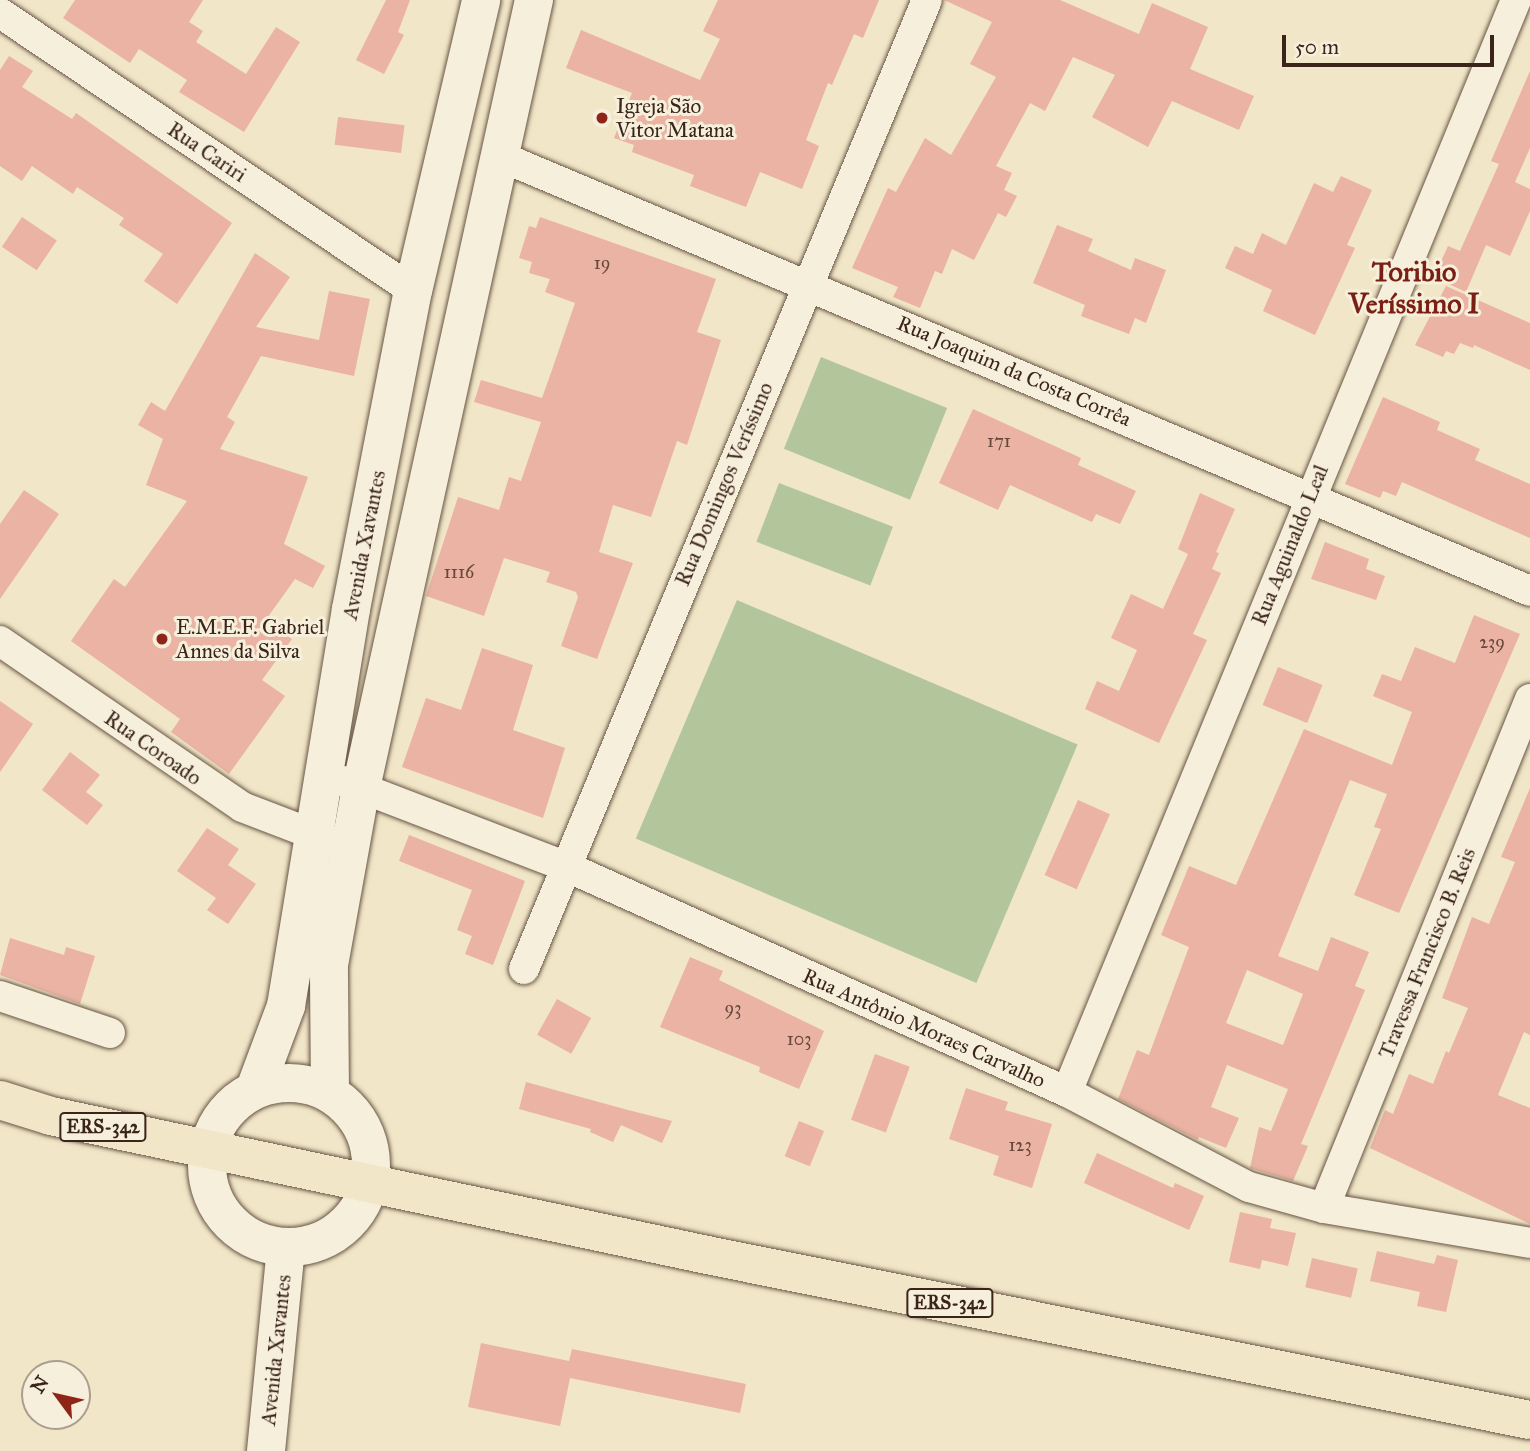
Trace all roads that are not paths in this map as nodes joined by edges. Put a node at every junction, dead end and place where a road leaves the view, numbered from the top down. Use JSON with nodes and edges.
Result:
{"nodes":[{"id":1,"x":481,"y":0,"type":"edge"},
{"id":2,"x":534,"y":0,"type":"edge"},
{"id":3,"x":927,"y":0,"type":"edge"},
{"id":4,"x":1516,"y":0,"type":"edge"},
{"id":5,"x":0,"y":13,"type":"edge"},
{"id":6,"x":497,"y":155,"type":"junction"},
{"id":7,"x":808,"y":284,"type":"junction"},
{"id":8,"x":414,"y":291,"type":"junction"},
{"id":9,"x":1310,"y":496,"type":"junction"},
{"id":10,"x":1530,"y":591,"type":"edge"},
{"id":11,"x":0,"y":641,"type":"edge"},
{"id":12,"x":1530,"y":699,"type":"edge"},
{"id":13,"x":326,"y":774,"type":"junction"},
{"id":14,"x":361,"y":788,"type":"junction"},
{"id":15,"x":333,"y":842,"type":"junction"},
{"id":16,"x":565,"y":866,"type":"junction"},
{"id":17,"x":524,"y":969,"type":"dead end"},
{"id":18,"x":0,"y":996,"type":"edge"},
{"id":19,"x":110,"y":1033,"type":"dead end"},
{"id":20,"x":255,"y":1089,"type":"junction"},
{"id":21,"x":1067,"y":1092,"type":"junction"},
{"id":22,"x":330,"y":1093,"type":"junction"},
{"id":23,"x":0,"y":1100,"type":"edge"},
{"id":24,"x":208,"y":1150,"type":"junction"},
{"id":25,"x":371,"y":1185,"type":"junction"},
{"id":26,"x":1324,"y":1208,"type":"junction"},
{"id":27,"x":1530,"y":1243,"type":"edge"},
{"id":28,"x":286,"y":1248,"type":"junction"},
{"id":29,"x":1530,"y":1420,"type":"edge"},
{"id":30,"x":266,"y":1451,"type":"edge"}],
"edges":[{"from":1,"to":8,"type":"main road","name":"Avenida Xavantes"},
{"from":2,"to":6,"type":"main road","name":"Avenida Xavantes"},
{"from":3,"to":7,"type":"street","name":"Rua Domingos Veríssimo"},
{"from":4,"to":9,"type":"street","name":"Rua Aguinaldo Leal"},
{"from":5,"to":8,"type":"street","name":"Rua Cariri"},
{"from":6,"to":7,"type":"street","name":"Rua Joaquim da Costa Corrêa"},
{"from":6,"to":14,"type":"main road","name":"Avenida Xavantes"},
{"from":7,"to":9,"type":"street","name":"Rua Joaquim da Costa Corrêa"},
{"from":7,"to":16,"type":"street","name":"Rua Domingos Veríssimo"},
{"from":8,"to":13,"type":"main road","name":"Avenida Xavantes"},
{"from":9,"to":10,"type":"street","name":"Rua Joaquim da Costa Corrêa"},
{"from":9,"to":21,"type":"street","name":"Rua Aguinaldo Leal"},
{"from":11,"to":15,"type":"street","name":"Rua Coroado"},
{"from":12,"to":26,"type":"street","name":"Travessa Francisco B. Reis"},
{"from":13,"to":14,"type":"street","name":"Rua Antônio Moraes Carvalho"},
{"from":13,"to":15,"type":"main road","name":"Avenida Xavantes"},
{"from":14,"to":15,"type":"main road","name":"Avenida Xavantes"},
{"from":14,"to":16,"type":"street","name":"Rua Antônio Moraes Carvalho"},
{"from":15,"to":20,"type":"main road","name":"Avenida Xavantes"},
{"from":15,"to":22,"type":"main road","name":"Avenida Xavantes"},
{"from":16,"to":17,"type":"street","name":"Rua Domingos Veríssimo"},
{"from":16,"to":21,"type":"street","name":"Rua Antônio Moraes Carvalho"},
{"from":18,"to":19,"type":"street"},
{"from":20,"to":22,"type":"main road","name":"Avenida Xavantes"},
{"from":20,"to":24,"type":"main road","name":"Avenida Xavantes"},
{"from":21,"to":26,"type":"street","name":"Rua Antônio Moraes Carvalho"},
{"from":22,"to":25,"type":"main road","name":"Avenida Xavantes"},
{"from":23,"to":24,"type":"main road","number":"ERS-342"},
{"from":24,"to":25,"type":"main road","number":"ERS-342"},
{"from":24,"to":28,"type":"main road","name":"Avenida Xavantes"},
{"from":25,"to":28,"type":"main road","name":"Avenida Xavantes"},
{"from":25,"to":29,"type":"main road","number":"ERS-342"},
{"from":26,"to":27,"type":"street","name":"Rua Antônio Moraes Carvalho"},
{"from":28,"to":30,"type":"main road","name":"Avenida Xavantes"}]}
